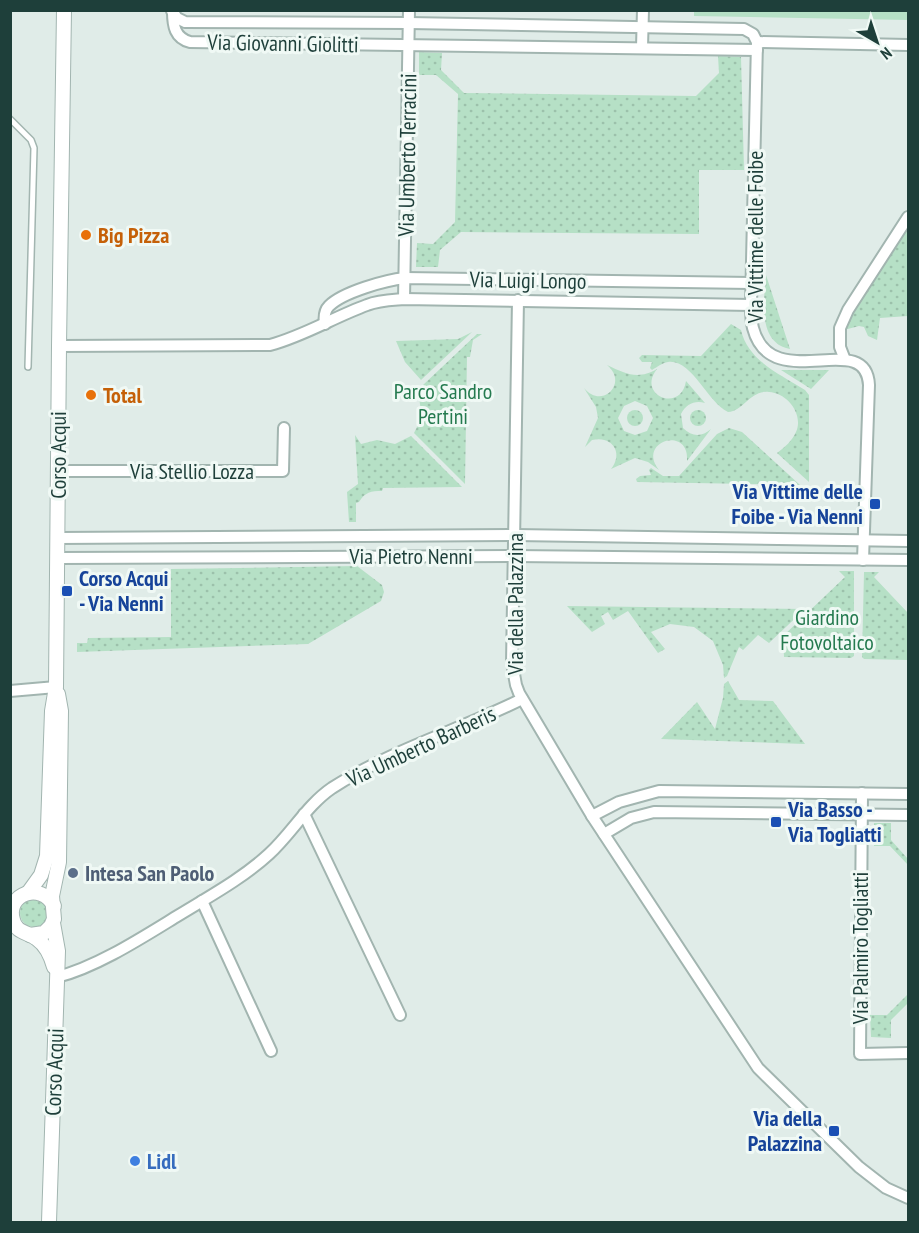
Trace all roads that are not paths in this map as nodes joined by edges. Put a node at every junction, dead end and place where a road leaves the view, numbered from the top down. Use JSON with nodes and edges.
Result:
{"nodes":[{"id":1,"x":64,"y":10,"type":"edge"},
{"id":2,"x":409,"y":10,"type":"edge"},
{"id":3,"x":643,"y":10,"type":"edge"},
{"id":4,"x":409,"y":23,"type":"junction"},
{"id":5,"x":643,"y":26,"type":"junction"},
{"id":6,"x":409,"y":44,"type":"junction"},
{"id":7,"x":757,"y":44,"type":"junction"},
{"id":8,"x":909,"y":45,"type":"edge"},
{"id":9,"x":642,"y":47,"type":"junction"},
{"id":10,"x":10,"y":119,"type":"edge"},
{"id":11,"x":909,"y":217,"type":"edge"},
{"id":12,"x":405,"y":278,"type":"junction"},
{"id":13,"x":751,"y":283,"type":"junction"},
{"id":14,"x":404,"y":299,"type":"junction"},
{"id":15,"x":518,"y":300,"type":"junction"},
{"id":16,"x":751,"y":305,"type":"junction"},
{"id":17,"x":324,"y":324,"type":"junction"},
{"id":18,"x":59,"y":346,"type":"junction"},
{"id":19,"x":845,"y":360,"type":"junction"},
{"id":20,"x":28,"y":367,"type":"dead end"},
{"id":21,"x":284,"y":428,"type":"dead end"},
{"id":22,"x":58,"y":471,"type":"junction"},
{"id":23,"x":515,"y":535,"type":"junction"},
{"id":24,"x":58,"y":538,"type":"junction"},
{"id":25,"x":864,"y":541,"type":"junction"},
{"id":26,"x":909,"y":541,"type":"edge"},
{"id":27,"x":514,"y":556,"type":"junction"},
{"id":28,"x":58,"y":558,"type":"junction"},
{"id":29,"x":863,"y":560,"type":"junction"},
{"id":30,"x":909,"y":560,"type":"edge"},
{"id":31,"x":56,"y":687,"type":"junction"},
{"id":32,"x":10,"y":691,"type":"edge"},
{"id":33,"x":522,"y":699,"type":"junction"},
{"id":34,"x":862,"y":793,"type":"junction"},
{"id":35,"x":909,"y":794,"type":"edge"},
{"id":36,"x":304,"y":814,"type":"junction"},
{"id":37,"x":862,"y":814,"type":"junction"},
{"id":38,"x":909,"y":815,"type":"edge"},
{"id":39,"x":592,"y":816,"type":"junction"},
{"id":40,"x":604,"y":834,"type":"junction"},
{"id":41,"x":28,"y":892,"type":"junction"},
{"id":42,"x":202,"y":901,"type":"junction"},
{"id":43,"x":54,"y":906,"type":"junction"},
{"id":44,"x":12,"y":908,"type":"edge"},
{"id":45,"x":53,"y":923,"type":"junction"},
{"id":46,"x":14,"y":928,"type":"edge"},
{"id":47,"x":30,"y":935,"type":"junction"},
{"id":48,"x":57,"y":977,"type":"junction"},
{"id":49,"x":400,"y":1015,"type":"dead end"},
{"id":50,"x":271,"y":1052,"type":"dead end"},
{"id":51,"x":909,"y":1053,"type":"edge"},
{"id":52,"x":909,"y":1198,"type":"edge"},
{"id":53,"x":49,"y":1222,"type":"edge"}],
"edges":[{"from":1,"to":18,"type":"street","name":"Corso Acqui"},
{"from":2,"to":4,"type":"street","name":"Via Umberto Terracini"},
{"from":3,"to":5,"type":"street"},
{"from":4,"to":5,"type":"street","name":"Via Giovanni Giolitti"},
{"from":4,"to":6,"type":"street","name":"Via Umberto Terracini"},
{"from":4,"to":6,"type":"street","name":"Via Giovanni Giolitti"},
{"from":5,"to":7,"type":"street","name":"Via Giovanni Giolitti"},
{"from":5,"to":9,"type":"street"},
{"from":6,"to":9,"type":"street","name":"Via Giovanni Giolitti"},
{"from":6,"to":12,"type":"street","name":"Via Umberto Terracini"},
{"from":7,"to":8,"type":"street","name":"Via Giovanni Giolitti"},
{"from":7,"to":9,"type":"street","name":"Via Giovanni Giolitti"},
{"from":7,"to":13,"type":"street","name":"Via Vittime delle Foibe"},
{"from":10,"to":20,"type":"lane"},
{"from":11,"to":19,"type":"street"},
{"from":12,"to":13,"type":"street","name":"Via Luigi Longo"},
{"from":12,"to":14,"type":"street","name":"Via Umberto Terracini"},
{"from":12,"to":17,"type":"street","name":"Via Luigi Longo"},
{"from":13,"to":16,"type":"street","name":"Via Vittime delle Foibe"},
{"from":14,"to":15,"type":"street","name":"Via Luigi Longo"},
{"from":14,"to":17,"type":"street","name":"Via Luigi Longo"},
{"from":15,"to":16,"type":"street","name":"Via Luigi Longo"},
{"from":15,"to":23,"type":"street","name":"Via della Palazzina"},
{"from":16,"to":19,"type":"street","name":"Via Vittime delle Foibe"},
{"from":17,"to":18,"type":"street","name":"Via Luigi Longo"},
{"from":18,"to":22,"type":"street","name":"Corso Acqui"},
{"from":19,"to":25,"type":"street"},
{"from":21,"to":22,"type":"street","name":"Via Stellio Lozza"},
{"from":22,"to":24,"type":"street","name":"Corso Acqui"},
{"from":23,"to":24,"type":"street","name":"Via Pietro Nenni"},
{"from":23,"to":25,"type":"street","name":"Via Pietro Nenni"},
{"from":23,"to":27,"type":"street","name":"Via della Palazzina"},
{"from":24,"to":28,"type":"street","name":"Corso Acqui"},
{"from":25,"to":26,"type":"street","name":"Via Pietro Nenni"},
{"from":25,"to":29,"type":"street"},
{"from":27,"to":28,"type":"street","name":"Via Pietro Nenni"},
{"from":27,"to":29,"type":"street","name":"Via Pietro Nenni"},
{"from":27,"to":33,"type":"street","name":"Via della Palazzina"},
{"from":28,"to":31,"type":"street","name":"Corso Acqui"},
{"from":29,"to":30,"type":"street","name":"Via Pietro Nenni"},
{"from":31,"to":32,"type":"street"},
{"from":31,"to":41,"type":"street","name":"Corso Acqui"},
{"from":31,"to":43,"type":"street"},
{"from":33,"to":36,"type":"street","name":"Via Umberto Barberis"},
{"from":33,"to":39,"type":"street","name":"Via della Palazzina"},
{"from":34,"to":35,"type":"street"},
{"from":34,"to":37,"type":"street","name":"Via Palmiro Togliatti"},
{"from":34,"to":39,"type":"street"},
{"from":36,"to":42,"type":"street","name":"Via Umberto Barberis"},
{"from":36,"to":49,"type":"street"},
{"from":37,"to":38,"type":"street"},
{"from":37,"to":40,"type":"street"},
{"from":37,"to":51,"type":"street","name":"Via Palmiro Togliatti"},
{"from":39,"to":40,"type":"street","name":"Via della Palazzina"},
{"from":40,"to":52,"type":"street","name":"Via della Palazzina"},
{"from":41,"to":43,"type":"street"},
{"from":41,"to":44,"type":"street"},
{"from":42,"to":48,"type":"street","name":"Via Umberto Barberis"},
{"from":42,"to":50,"type":"street"},
{"from":43,"to":45,"type":"street"},
{"from":44,"to":46,"type":"street"},
{"from":45,"to":47,"type":"street"},
{"from":45,"to":48,"type":"street","name":"Corso Acqui"},
{"from":46,"to":47,"type":"street"},
{"from":47,"to":48,"type":"street"},
{"from":48,"to":53,"type":"street","name":"Corso Acqui"}]}
